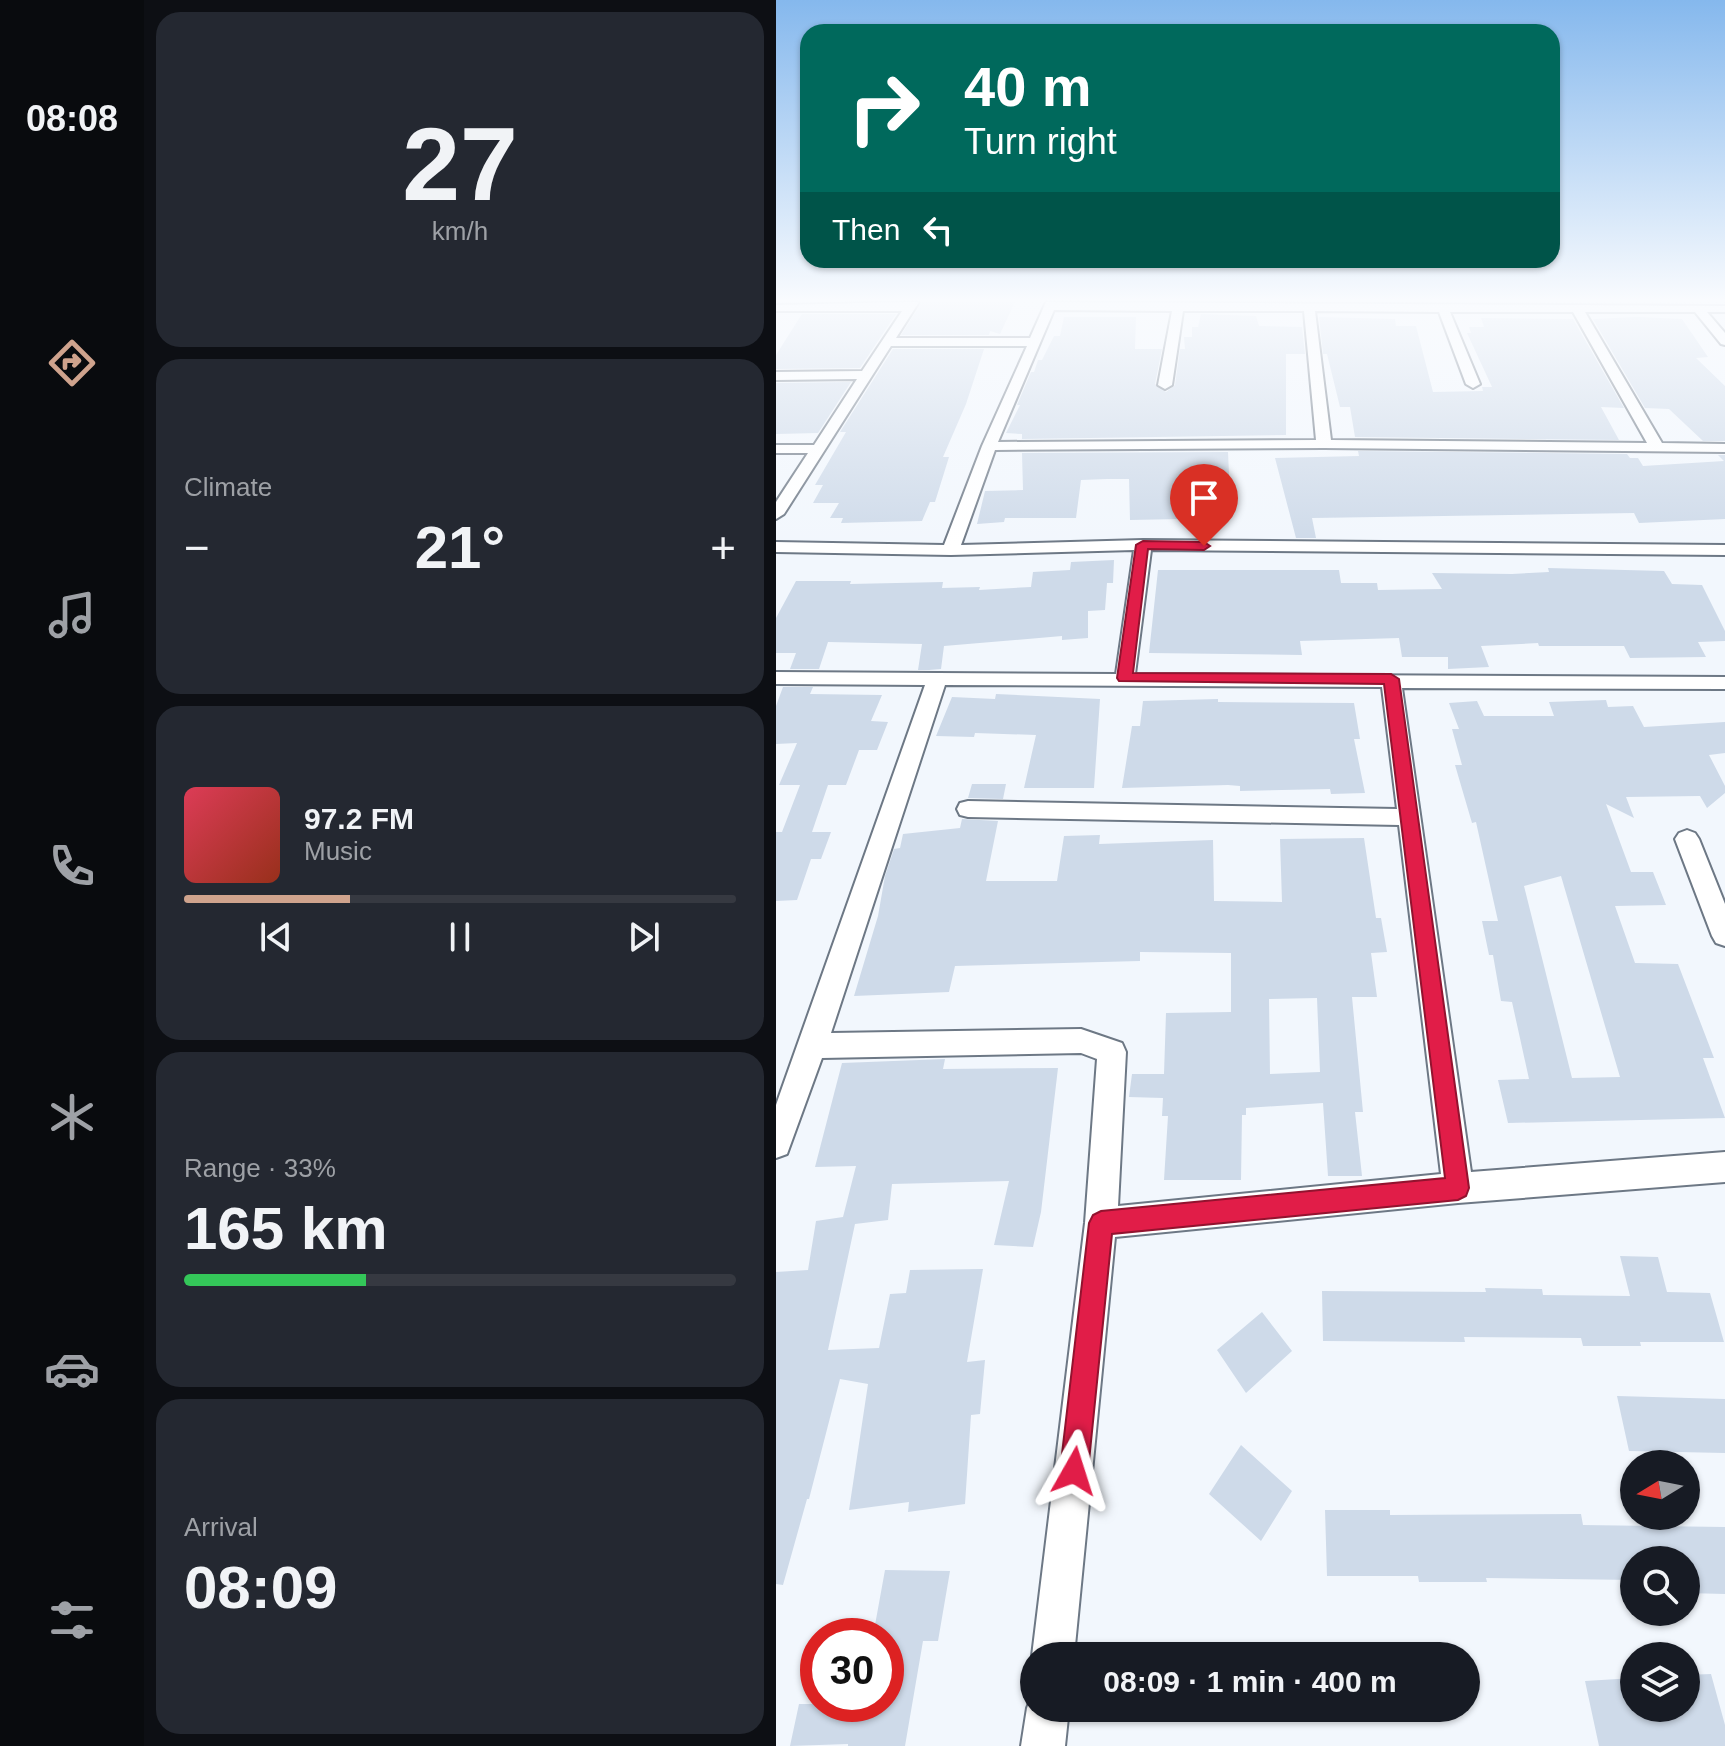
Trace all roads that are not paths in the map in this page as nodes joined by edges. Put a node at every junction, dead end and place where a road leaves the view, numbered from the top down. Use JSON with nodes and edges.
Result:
{"nodes":[{"id":1,"x":859,"y":383,"type":"edge"},
{"id":2,"x":1015,"y":383,"type":"edge"},
{"id":3,"x":1317,"y":383,"type":"edge"},
{"id":4,"x":1620,"y":383,"type":"edge"},
{"id":5,"x":1324,"y":444,"type":"junction"},
{"id":6,"x":989,"y":446,"type":"junction"},
{"id":7,"x":1657,"y":447,"type":"junction"},
{"id":8,"x":1725,"y":448,"type":"edge"},
{"id":9,"x":776,"y":449,"type":"edge"},
{"id":10,"x":818,"y":449,"type":"junction"},
{"id":11,"x":776,"y":514,"type":"edge"},
{"id":12,"x":1143,"y":545,"type":"junction"},
{"id":13,"x":776,"y":547,"type":"edge"},
{"id":14,"x":951,"y":550,"type":"junction"},
{"id":15,"x":1725,"y":550,"type":"edge"},
{"id":16,"x":938,"y":677,"type":"junction"},
{"id":17,"x":776,"y":678,"type":"edge"},
{"id":18,"x":1125,"y":678,"type":"junction"},
{"id":19,"x":1391,"y":679,"type":"junction"},
{"id":20,"x":1725,"y":683,"type":"edge"},
{"id":21,"x":968,"y":809,"type":"dead end"},
{"id":22,"x":1409,"y":817,"type":"junction"},
{"id":23,"x":1687,"y":839,"type":"dead end"},
{"id":24,"x":1725,"y":936,"type":"edge"},
{"id":25,"x":813,"y":1046,"type":"junction"},
{"id":26,"x":776,"y":1144,"type":"edge"},
{"id":27,"x":1725,"y":1167,"type":"edge"},
{"id":28,"x":1458,"y":1188,"type":"junction"},
{"id":29,"x":1101,"y":1223,"type":"junction"},
{"id":30,"x":1055,"y":1642,"type":"edge"},
{"id":31,"x":1046,"y":1722,"type":"edge"},
{"id":32,"x":1043,"y":1746,"type":"edge"}],
"edges":[{"from":1,"to":10,"type":"street"},
{"from":2,"to":6,"type":"street"},
{"from":3,"to":5,"type":"street"},
{"from":4,"to":7,"type":"street"},
{"from":5,"to":6,"type":"street"},
{"from":5,"to":7,"type":"street"},
{"from":6,"to":14,"type":"street"},
{"from":7,"to":8,"type":"street"},
{"from":9,"to":10,"type":"street"},
{"from":10,"to":11,"type":"street"},
{"from":12,"to":14,"type":"street"},
{"from":12,"to":15,"type":"street"},
{"from":12,"to":18,"type":"street"},
{"from":13,"to":14,"type":"street"},
{"from":16,"to":17,"type":"street"},
{"from":16,"to":18,"type":"street"},
{"from":16,"to":25,"type":"street"},
{"from":18,"to":19,"type":"street"},
{"from":19,"to":20,"type":"street"},
{"from":19,"to":22,"type":"street"},
{"from":21,"to":22,"type":"street"},
{"from":22,"to":28,"type":"street"},
{"from":23,"to":24,"type":"street"},
{"from":25,"to":26,"type":"street"},
{"from":25,"to":29,"type":"street"},
{"from":27,"to":28,"type":"street"},
{"from":28,"to":29,"type":"street"},
{"from":29,"to":30,"type":"street"},
{"from":31,"to":32,"type":"street"}]}
